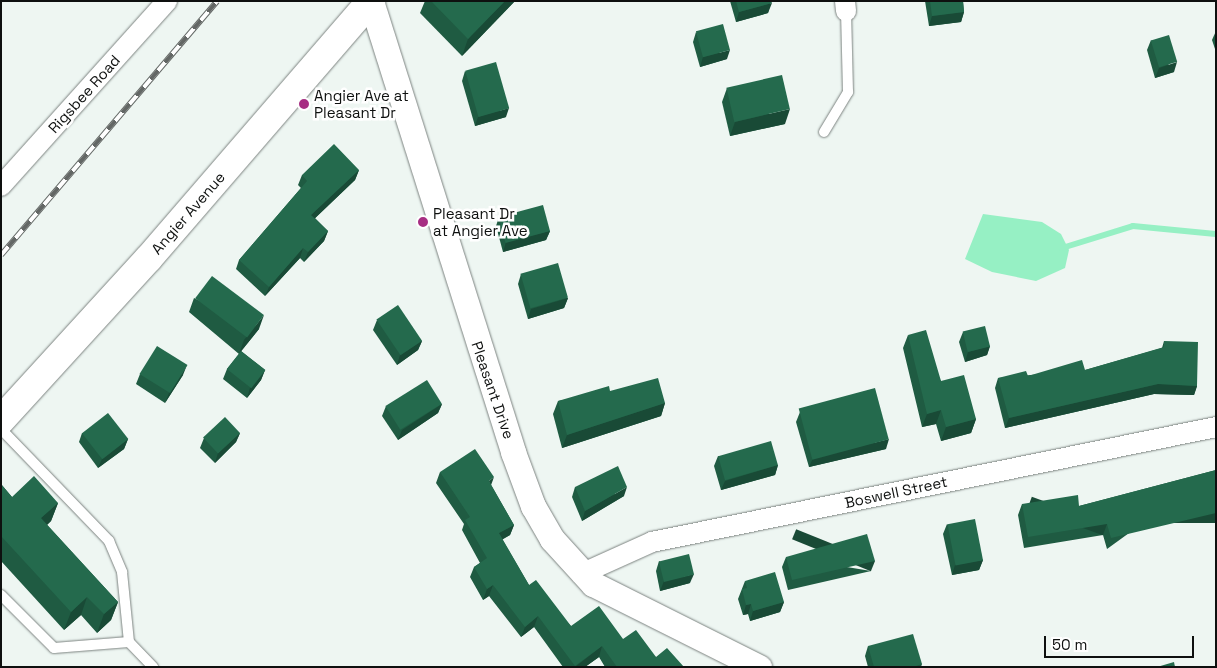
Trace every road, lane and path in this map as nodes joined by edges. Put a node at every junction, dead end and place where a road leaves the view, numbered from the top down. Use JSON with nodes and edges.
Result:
{"nodes":[{"id":1,"x":167,"y":1,"type":"edge"},
{"id":2,"x":371,"y":1,"type":"edge"},
{"id":3,"x":845,"y":6,"type":"edge"},
{"id":4,"x":824,"y":132,"type":"dead end"},
{"id":5,"x":1,"y":186,"type":"edge"},
{"id":6,"x":1,"y":420,"type":"edge"},
{"id":7,"x":1216,"y":427,"type":"edge"},
{"id":8,"x":1,"y":429,"type":"edge"},
{"id":9,"x":581,"y":574,"type":"junction"},
{"id":10,"x":1,"y":595,"type":"edge"},
{"id":11,"x":129,"y":642,"type":"junction"},
{"id":12,"x":154,"y":667,"type":"edge"},
{"id":13,"x":759,"y":667,"type":"edge"}],
"edges":[{"from":1,"to":5,"type":"street","name":"Rigsbee Road"},
{"from":2,"to":6,"type":"main road","name":"Angier Avenue"},
{"from":2,"to":9,"type":"street","name":"Pleasant Drive"},
{"from":3,"to":4,"type":"lane"},
{"from":7,"to":9,"type":"street","name":"Boswell Street"},
{"from":8,"to":11,"type":"lane"},
{"from":9,"to":13,"type":"street","name":"Pleasant Drive"},
{"from":10,"to":11,"type":"lane"},
{"from":11,"to":12,"type":"lane"}]}
